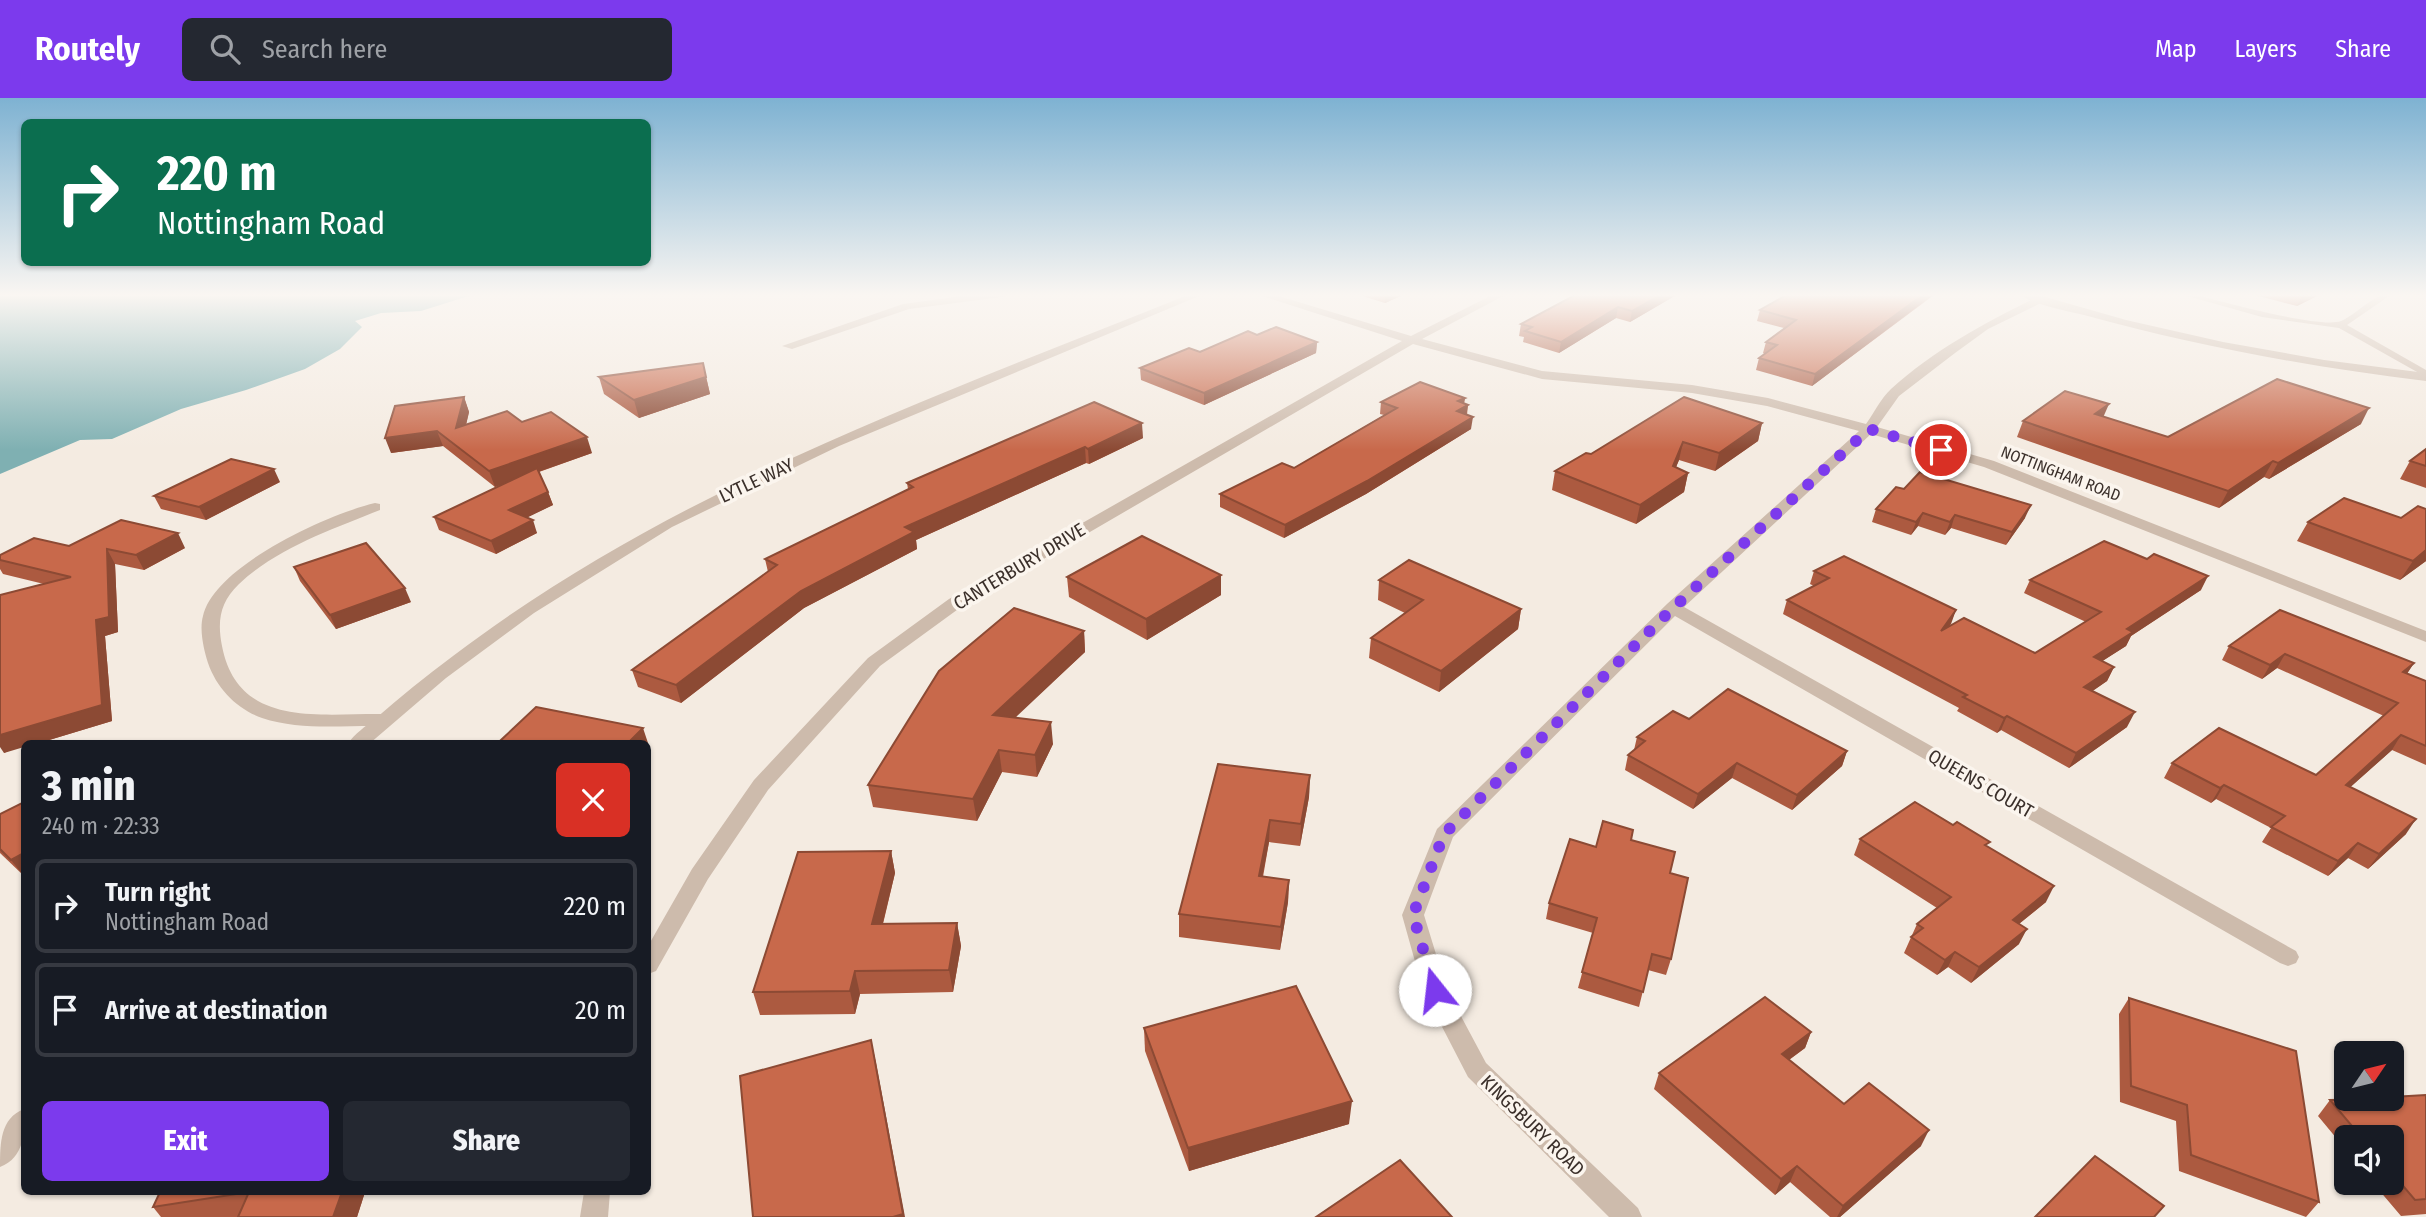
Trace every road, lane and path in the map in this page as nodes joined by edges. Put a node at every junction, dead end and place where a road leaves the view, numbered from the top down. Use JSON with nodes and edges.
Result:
{"nodes":[{"id":1,"x":1073,"y":346,"type":"edge"},
{"id":2,"x":1401,"y":346,"type":"edge"},
{"id":3,"x":1433,"y":346,"type":"edge"},
{"id":4,"x":1956,"y":346,"type":"edge"},
{"id":5,"x":2224,"y":346,"type":"edge"},
{"id":6,"x":2377,"y":346,"type":"edge"},
{"id":7,"x":2426,"y":376,"type":"edge"},
{"id":8,"x":1869,"y":429,"type":"junction"},
{"id":9,"x":375,"y":507,"type":"dead end"},
{"id":10,"x":1673,"y":608,"type":"junction"},
{"id":11,"x":2426,"y":637,"type":"edge"},
{"id":12,"x":384,"y":720,"type":"junction"},
{"id":13,"x":362,"y":740,"type":"edge"},
{"id":14,"x":2288,"y":957,"type":"dead end"},
{"id":15,"x":651,"y":960,"type":"edge"},
{"id":16,"x":21,"y":1124,"type":"edge"},
{"id":17,"x":0,"y":1155,"type":"edge"},
{"id":18,"x":597,"y":1195,"type":"edge"},
{"id":19,"x":594,"y":1217,"type":"edge"},
{"id":20,"x":1628,"y":1217,"type":"edge"}],
"edges":[{"from":1,"to":12,"type":"street","name":"LYTLE WAY"},
{"from":2,"to":15,"type":"street","name":"CANTERBURY DRIVE"},
{"from":3,"to":8,"type":"street","name":"NOTTINGHAM ROAD"},
{"from":4,"to":8,"type":"street","name":"KINGSBURY ROAD"},
{"from":5,"to":7,"type":"street"},
{"from":6,"to":7,"type":"lane"},
{"from":8,"to":10,"type":"street","name":"KINGSBURY ROAD"},
{"from":8,"to":11,"type":"street","name":"NOTTINGHAM ROAD"},
{"from":9,"to":12,"type":"street"},
{"from":10,"to":14,"type":"street","name":"QUEENS COURT"},
{"from":10,"to":20,"type":"street","name":"KINGSBURY ROAD"},
{"from":12,"to":13,"type":"street","name":"LYTLE WAY"},
{"from":16,"to":17,"type":"street"},
{"from":18,"to":19,"type":"street"}]}
